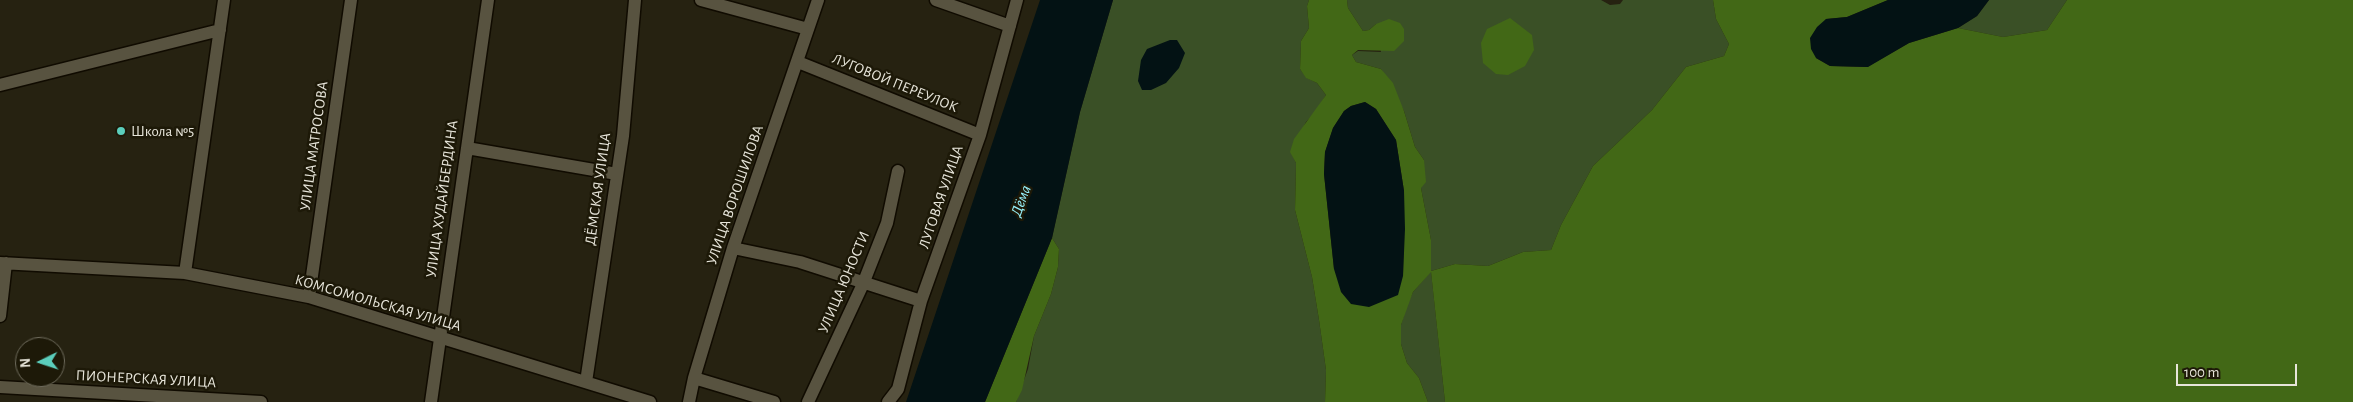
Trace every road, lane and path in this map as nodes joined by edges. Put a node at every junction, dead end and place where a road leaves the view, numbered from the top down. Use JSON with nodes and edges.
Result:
{"nodes":[{"id":1,"x":224,"y":0,"type":"edge"},
{"id":2,"x":351,"y":0,"type":"edge"},
{"id":3,"x":488,"y":0,"type":"edge"},
{"id":4,"x":635,"y":0,"type":"edge"},
{"id":5,"x":701,"y":0,"type":"edge"},
{"id":6,"x":818,"y":0,"type":"edge"},
{"id":7,"x":936,"y":0,"type":"edge"},
{"id":8,"x":1017,"y":0,"type":"edge"},
{"id":9,"x":720,"y":3,"type":"edge"},
{"id":10,"x":1010,"y":26,"type":"junction"},
{"id":11,"x":220,"y":30,"type":"junction"},
{"id":12,"x":808,"y":30,"type":"junction"},
{"id":13,"x":798,"y":62,"type":"junction"},
{"id":14,"x":0,"y":85,"type":"edge"},
{"id":15,"x":980,"y":135,"type":"junction"},
{"id":16,"x":467,"y":148,"type":"junction"},
{"id":17,"x":898,"y":171,"type":"dead end"},
{"id":18,"x":617,"y":174,"type":"junction"},
{"id":19,"x":733,"y":248,"type":"junction"},
{"id":20,"x":3,"y":263,"type":"edge"},
{"id":21,"x":185,"y":274,"type":"junction"},
{"id":22,"x":863,"y":284,"type":"junction"},
{"id":23,"x":309,"y":297,"type":"junction"},
{"id":24,"x":921,"y":301,"type":"junction"},
{"id":25,"x":0,"y":316,"type":"edge"},
{"id":26,"x":439,"y":337,"type":"junction"},
{"id":27,"x":694,"y":378,"type":"junction"},
{"id":28,"x":586,"y":382,"type":"junction"},
{"id":29,"x":0,"y":387,"type":"edge"},
{"id":30,"x":261,"y":402,"type":"edge"},
{"id":31,"x":431,"y":402,"type":"edge"},
{"id":32,"x":650,"y":402,"type":"edge"},
{"id":33,"x":690,"y":402,"type":"edge"},
{"id":34,"x":774,"y":402,"type":"edge"},
{"id":35,"x":808,"y":402,"type":"edge"},
{"id":36,"x":888,"y":402,"type":"edge"}],
"edges":[{"from":1,"to":11,"type":"street"},
{"from":2,"to":23,"type":"street","name":"УЛИЦА МАТРОСОВА"},
{"from":3,"to":16,"type":"street","name":"УЛИЦА ХУДАЙБЕРДИНА"},
{"from":4,"to":18,"type":"street","name":"ДЁМСКАЯ УЛИЦА"},
{"from":5,"to":9,"type":"street"},
{"from":6,"to":12,"type":"street","name":"УЛИЦА ВОРОШИЛОВА"},
{"from":7,"to":10,"type":"street"},
{"from":8,"to":10,"type":"street","name":"ЛУГОВАЯ УЛИЦА"},
{"from":9,"to":12,"type":"street"},
{"from":10,"to":15,"type":"street","name":"ЛУГОВАЯ УЛИЦА"},
{"from":11,"to":14,"type":"street"},
{"from":11,"to":21,"type":"street"},
{"from":12,"to":13,"type":"street","name":"УЛИЦА ВОРОШИЛОВА"},
{"from":13,"to":15,"type":"street","name":"ЛУГОВОЙ ПЕРЕУЛОК"},
{"from":13,"to":19,"type":"street","name":"УЛИЦА ВОРОШИЛОВА"},
{"from":15,"to":24,"type":"street","name":"ЛУГОВАЯ УЛИЦА"},
{"from":16,"to":18,"type":"street"},
{"from":16,"to":26,"type":"street","name":"УЛИЦА ХУДАЙБЕРДИНА"},
{"from":17,"to":22,"type":"street","name":"УЛИЦА ЮНОСТИ"},
{"from":18,"to":28,"type":"street","name":"ДЁМСКАЯ УЛИЦА"},
{"from":19,"to":22,"type":"street"},
{"from":19,"to":27,"type":"street","name":"УЛИЦА ВОРОШИЛОВА"},
{"from":20,"to":21,"type":"street","name":"КОМСОМОЛЬСКАЯ УЛИЦА"},
{"from":20,"to":25,"type":"street"},
{"from":21,"to":23,"type":"street","name":"КОМСОМОЛЬСКАЯ УЛИЦА"},
{"from":22,"to":24,"type":"street"},
{"from":22,"to":35,"type":"street","name":"УЛИЦА ЮНОСТИ"},
{"from":23,"to":26,"type":"street","name":"КОМСОМОЛЬСКАЯ УЛИЦА"},
{"from":24,"to":36,"type":"street","name":"ЛУГОВАЯ УЛИЦА"},
{"from":26,"to":28,"type":"street","name":"КОМСОМОЛЬСКАЯ УЛИЦА"},
{"from":26,"to":31,"type":"street","name":"УЛИЦА ХУДАЙБЕРДИНА"},
{"from":27,"to":33,"type":"street","name":"УЛИЦА ВОРОШИЛОВА"},
{"from":27,"to":34,"type":"street"},
{"from":28,"to":32,"type":"street","name":"КОМСОМОЛЬСКАЯ УЛИЦА"},
{"from":29,"to":30,"type":"street","name":"ПИОНЕРСКАЯ УЛИЦА"}]}
